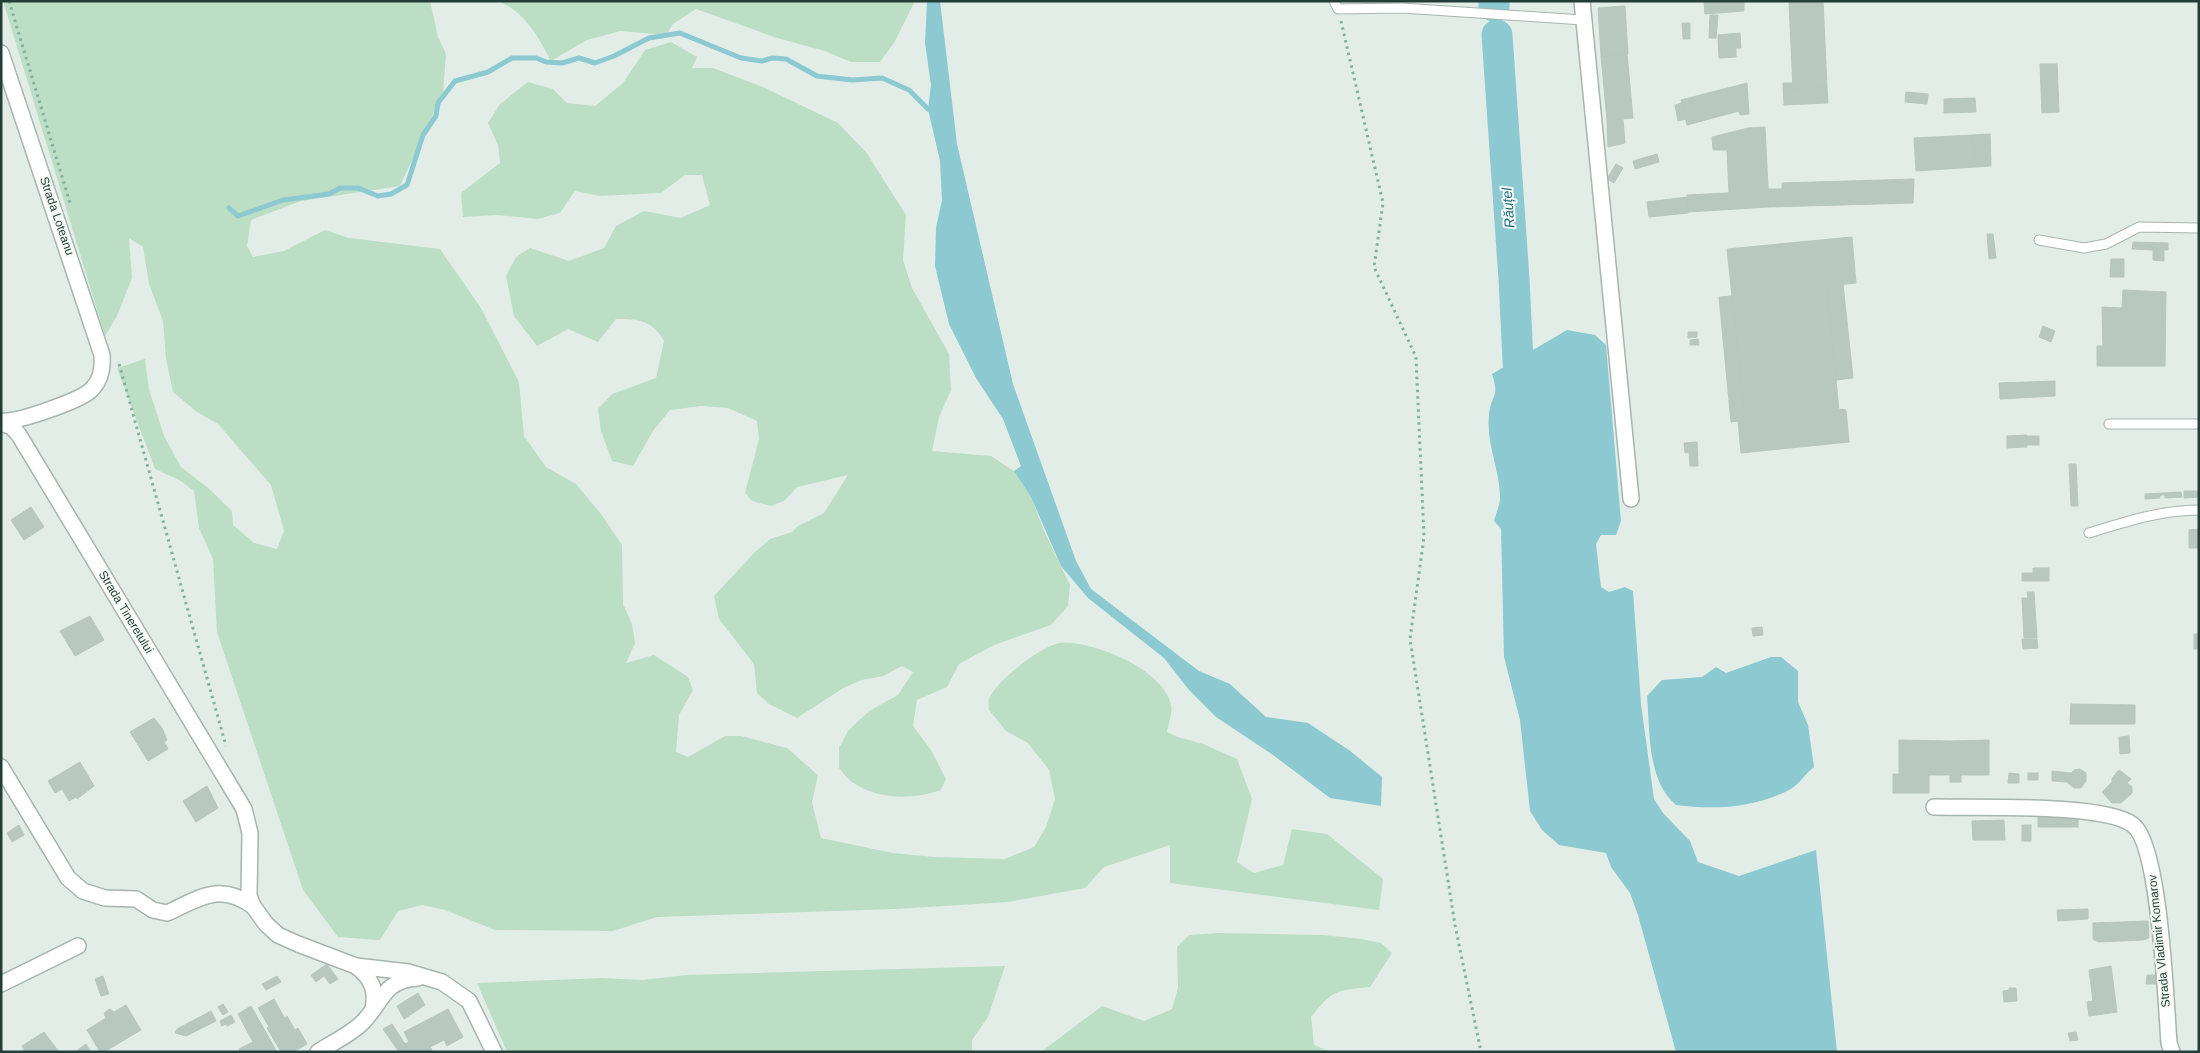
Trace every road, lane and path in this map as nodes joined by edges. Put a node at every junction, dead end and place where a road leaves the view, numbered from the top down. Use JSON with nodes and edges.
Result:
{"nodes":[{"id":1,"x":9,"y":1,"type":"edge"},
{"id":2,"x":1582,"y":1,"type":"edge"},
{"id":3,"x":1336,"y":5,"type":"edge"},
{"id":4,"x":1583,"y":20,"type":"junction"},
{"id":5,"x":1,"y":53,"type":"edge"},
{"id":6,"x":71,"y":206,"type":"dead end"},
{"id":7,"x":2199,"y":228,"type":"edge"},
{"id":8,"x":2039,"y":240,"type":"dead end"},
{"id":9,"x":116,"y":356,"type":"dead end"},
{"id":10,"x":1,"y":422,"type":"edge"},
{"id":11,"x":2109,"y":424,"type":"dead end"},
{"id":12,"x":2199,"y":424,"type":"edge"},
{"id":13,"x":1631,"y":499,"type":"dead end"},
{"id":14,"x":2199,"y":510,"type":"edge"},
{"id":15,"x":2089,"y":533,"type":"dead end"},
{"id":16,"x":228,"y":753,"type":"dead end"},
{"id":17,"x":1,"y":767,"type":"edge"},
{"id":18,"x":1934,"y":808,"type":"dead end"},
{"id":19,"x":253,"y":906,"type":"junction"},
{"id":20,"x":78,"y":946,"type":"dead end"},
{"id":21,"x":356,"y":966,"type":"junction"},
{"id":22,"x":442,"y":982,"type":"junction"},
{"id":23,"x":1,"y":984,"type":"edge"},
{"id":24,"x":373,"y":1009,"type":"junction"},
{"id":25,"x":318,"y":1052,"type":"edge"},
{"id":26,"x":494,"y":1052,"type":"edge"},
{"id":27,"x":1481,"y":1052,"type":"edge"},
{"id":28,"x":2172,"y":1052,"type":"edge"}],
"edges":[{"from":1,"to":6,"type":"path"},
{"from":2,"to":4,"type":"street"},
{"from":3,"to":4,"type":"lane"},
{"from":3,"to":27,"type":"path"},
{"from":4,"to":13,"type":"street"},
{"from":5,"to":10,"type":"street","name":"Strada Loteanu"},
{"from":7,"to":8,"type":"lane"},
{"from":9,"to":16,"type":"path"},
{"from":10,"to":19,"type":"street","name":"Strada Tineretului"},
{"from":11,"to":12,"type":"lane"},
{"from":14,"to":15,"type":"lane"},
{"from":17,"to":19,"type":"street"},
{"from":18,"to":28,"type":"street","name":"Strada Vladimir Komarov"},
{"from":19,"to":21,"type":"street"},
{"from":20,"to":23,"type":"street"},
{"from":21,"to":22,"type":"street"},
{"from":21,"to":24,"type":"street"},
{"from":22,"to":24,"type":"street"},
{"from":22,"to":26,"type":"street"},
{"from":24,"to":25,"type":"street"}]}
